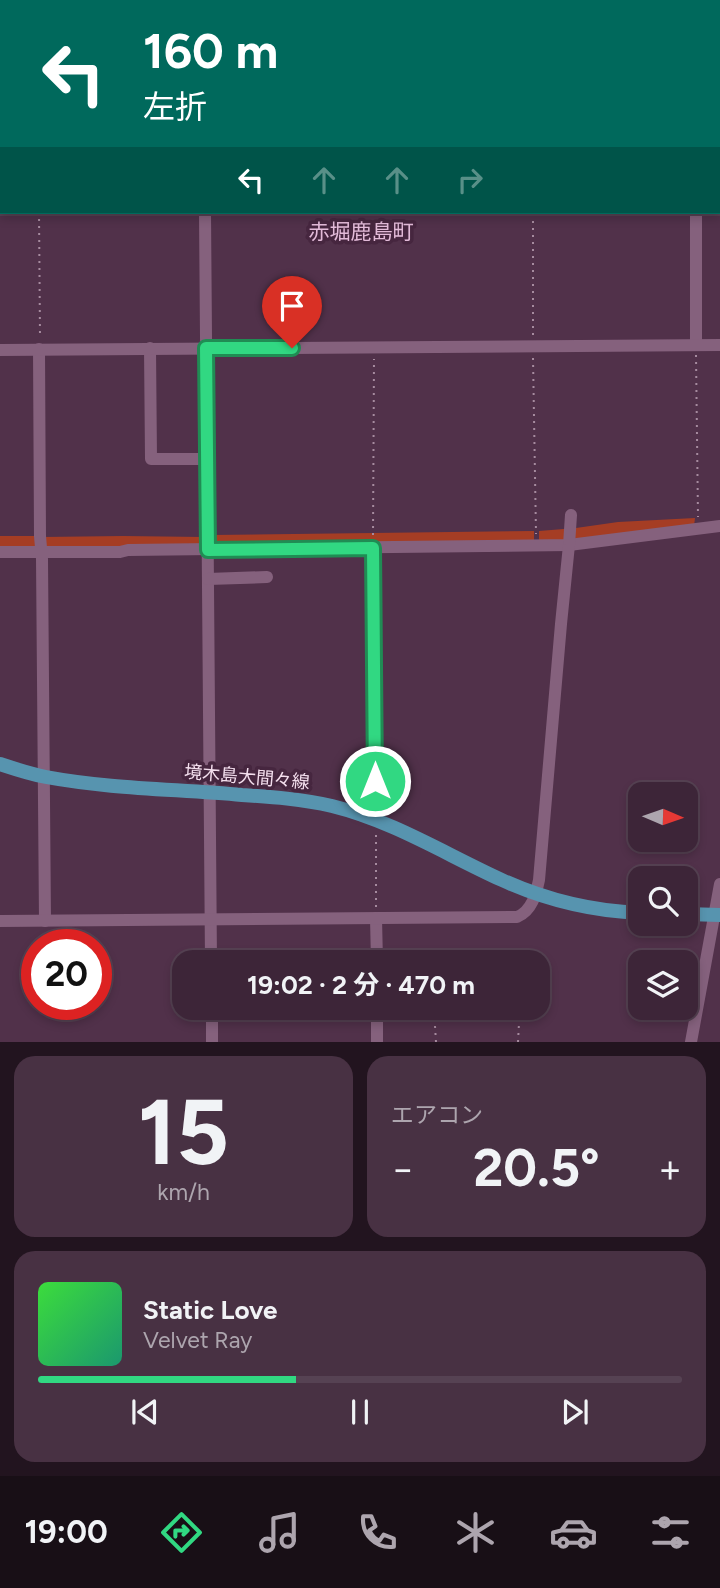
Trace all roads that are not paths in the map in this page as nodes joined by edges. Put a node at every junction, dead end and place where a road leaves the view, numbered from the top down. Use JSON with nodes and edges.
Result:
{"nodes":[{"id":1,"x":205,"y":214,"type":"edge"},
{"id":2,"x":696,"y":214,"type":"edge"},
{"id":3,"x":696,"y":345,"type":"junction"},
{"id":4,"x":720,"y":345,"type":"edge"},
{"id":5,"x":150,"y":348,"type":"junction"},
{"id":6,"x":206,"y":348,"type":"junction"},
{"id":7,"x":0,"y":349,"type":"edge"},
{"id":8,"x":39,"y":349,"type":"junction"},
{"id":9,"x":208,"y":459,"type":"junction"},
{"id":10,"x":571,"y":515,"type":"dead end"},
{"id":11,"x":720,"y":526,"type":"edge"},
{"id":12,"x":569,"y":545,"type":"junction"},
{"id":13,"x":373,"y":548,"type":"junction"},
{"id":14,"x":208,"y":550,"type":"junction"},
{"id":15,"x":42,"y":551,"type":"junction"},
{"id":16,"x":0,"y":552,"type":"edge"},
{"id":17,"x":267,"y":578,"type":"dead end"},
{"id":18,"x":208,"y":579,"type":"junction"},
{"id":19,"x":0,"y":764,"type":"edge"},
{"id":20,"x":45,"y":777,"type":"junction"},
{"id":21,"x":210,"y":792,"type":"junction"},
{"id":22,"x":377,"y":820,"type":"junction"},
{"id":23,"x":720,"y":884,"type":"edge"},
{"id":24,"x":536,"y":893,"type":"junction"},
{"id":25,"x":628,"y":912,"type":"edge"},
{"id":26,"x":698,"y":914,"type":"edge"},
{"id":27,"x":717,"y":914,"type":"edge"},
{"id":28,"x":376,"y":918,"type":"junction"},
{"id":29,"x":211,"y":919,"type":"junction"},
{"id":30,"x":0,"y":921,"type":"edge"},
{"id":31,"x":45,"y":921,"type":"junction"},
{"id":32,"x":211,"y":950,"type":"edge"},
{"id":33,"x":377,"y":950,"type":"edge"},
{"id":34,"x":212,"y":1020,"type":"edge"},
{"id":35,"x":377,"y":1020,"type":"edge"},
{"id":36,"x":212,"y":1042,"type":"edge"},
{"id":37,"x":377,"y":1042,"type":"edge"},
{"id":38,"x":691,"y":1042,"type":"edge"}],
"edges":[{"from":1,"to":6,"type":"street"},
{"from":2,"to":3,"type":"street"},
{"from":3,"to":4,"type":"street"},
{"from":3,"to":6,"type":"street"},
{"from":5,"to":6,"type":"street"},
{"from":5,"to":8,"type":"street"},
{"from":5,"to":9,"type":"street"},
{"from":6,"to":9,"type":"street"},
{"from":7,"to":8,"type":"street"},
{"from":8,"to":15,"type":"street"},
{"from":9,"to":14,"type":"street"},
{"from":10,"to":12,"type":"street"},
{"from":11,"to":12,"type":"street"},
{"from":12,"to":13,"type":"street"},
{"from":12,"to":24,"type":"street"},
{"from":13,"to":14,"type":"street"},
{"from":13,"to":22,"type":"street"},
{"from":14,"to":15,"type":"street"},
{"from":14,"to":18,"type":"street"},
{"from":15,"to":16,"type":"street"},
{"from":15,"to":20,"type":"street"},
{"from":17,"to":18,"type":"street"},
{"from":18,"to":21,"type":"street"},
{"from":19,"to":20,"type":"main road","name":"境木島大間々線"},
{"from":20,"to":21,"type":"main road","name":"境木島大間々線"},
{"from":20,"to":31,"type":"street"},
{"from":21,"to":22,"type":"main road","name":"境木島大間々線"},
{"from":21,"to":29,"type":"street"},
{"from":22,"to":24,"type":"main road","name":"境木島大間々線"},
{"from":23,"to":27,"type":"street"},
{"from":24,"to":25,"type":"main road","name":"境木島大間々線"},
{"from":24,"to":28,"type":"street"},
{"from":26,"to":27,"type":"main road"},
{"from":27,"to":38,"type":"street"},
{"from":28,"to":29,"type":"street"},
{"from":28,"to":33,"type":"street"},
{"from":29,"to":31,"type":"street"},
{"from":29,"to":32,"type":"street"},
{"from":30,"to":31,"type":"street"},
{"from":34,"to":36,"type":"street"},
{"from":35,"to":37,"type":"street"}]}
